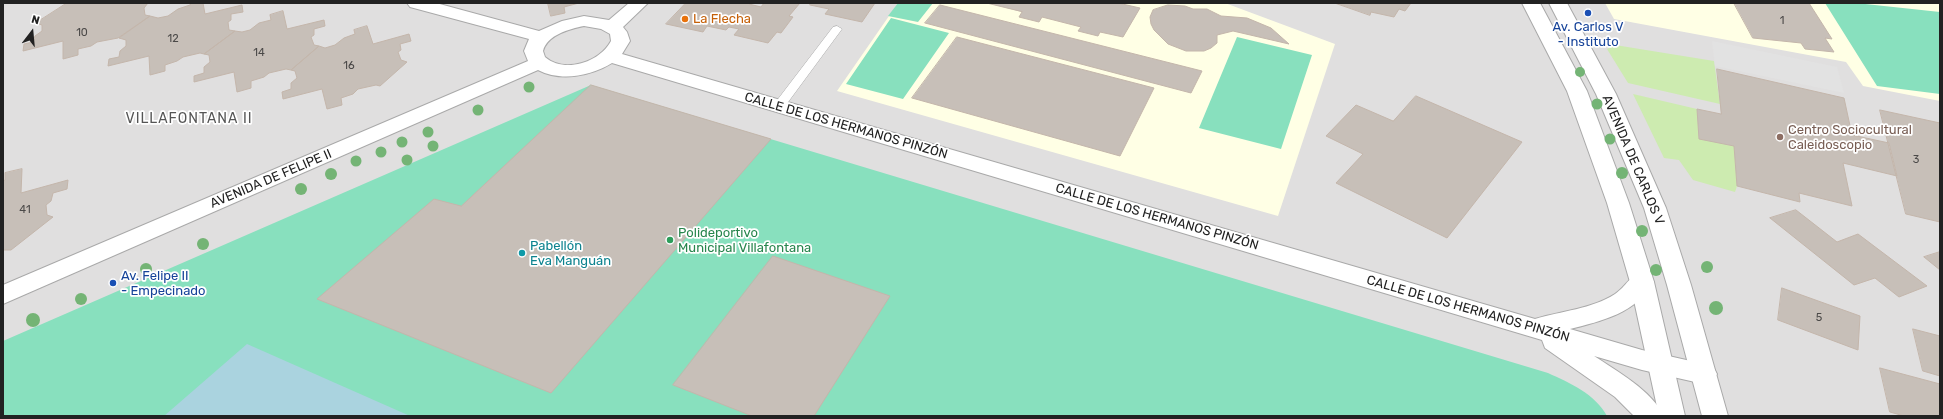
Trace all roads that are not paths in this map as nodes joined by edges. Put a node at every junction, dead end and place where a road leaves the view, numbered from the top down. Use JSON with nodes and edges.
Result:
{"nodes":[{"id":1,"x":416,"y":3,"type":"edge"},
{"id":2,"x":639,"y":3,"type":"edge"},
{"id":3,"x":1531,"y":3,"type":"edge"},
{"id":4,"x":1558,"y":3,"type":"edge"},
{"id":5,"x":611,"y":26,"type":"junction"},
{"id":6,"x":837,"y":29,"type":"dead end"},
{"id":7,"x":542,"y":37,"type":"junction"},
{"id":8,"x":611,"y":57,"type":"junction"},
{"id":9,"x":539,"y":63,"type":"junction"},
{"id":10,"x":779,"y":106,"type":"junction"},
{"id":11,"x":1642,"y":282,"type":"junction"},
{"id":12,"x":3,"y":295,"type":"edge"},
{"id":13,"x":1535,"y":328,"type":"junction"},
{"id":14,"x":1659,"y":364,"type":"junction"},
{"id":15,"x":1704,"y":374,"type":"junction"},
{"id":16,"x":1652,"y":416,"type":"edge"},
{"id":17,"x":1672,"y":416,"type":"edge"},
{"id":18,"x":1715,"y":416,"type":"edge"}],
"edges":[{"from":1,"to":7,"type":"street"},
{"from":2,"to":5,"type":"street"},
{"from":3,"to":11,"type":"street","name":"AVENIDA DE CARLOS V"},
{"from":4,"to":15,"type":"street","name":"AVENIDA DE CARLOS V"},
{"from":5,"to":7,"type":"street"},
{"from":5,"to":8,"type":"street"},
{"from":6,"to":10,"type":"lane"},
{"from":7,"to":9,"type":"street"},
{"from":8,"to":9,"type":"street"},
{"from":8,"to":10,"type":"street","name":"CALLE DE LOS HERMANOS PINZÓN"},
{"from":9,"to":12,"type":"street","name":"AVENIDA DE FELIPE II"},
{"from":10,"to":13,"type":"street","name":"CALLE DE LOS HERMANOS PINZÓN"},
{"from":11,"to":13,"type":"street"},
{"from":11,"to":14,"type":"street","name":"AVENIDA DE CARLOS V"},
{"from":13,"to":14,"type":"street","name":"CALLE DE LOS HERMANOS PINZÓN"},
{"from":13,"to":16,"type":"street"},
{"from":14,"to":15,"type":"street","name":"CALLE DE LOS HERMANOS PINZÓN"},
{"from":14,"to":17,"type":"street","name":"AVENIDA DE CARLOS V"},
{"from":15,"to":18,"type":"street","name":"AVENIDA DE CARLOS V"}]}
